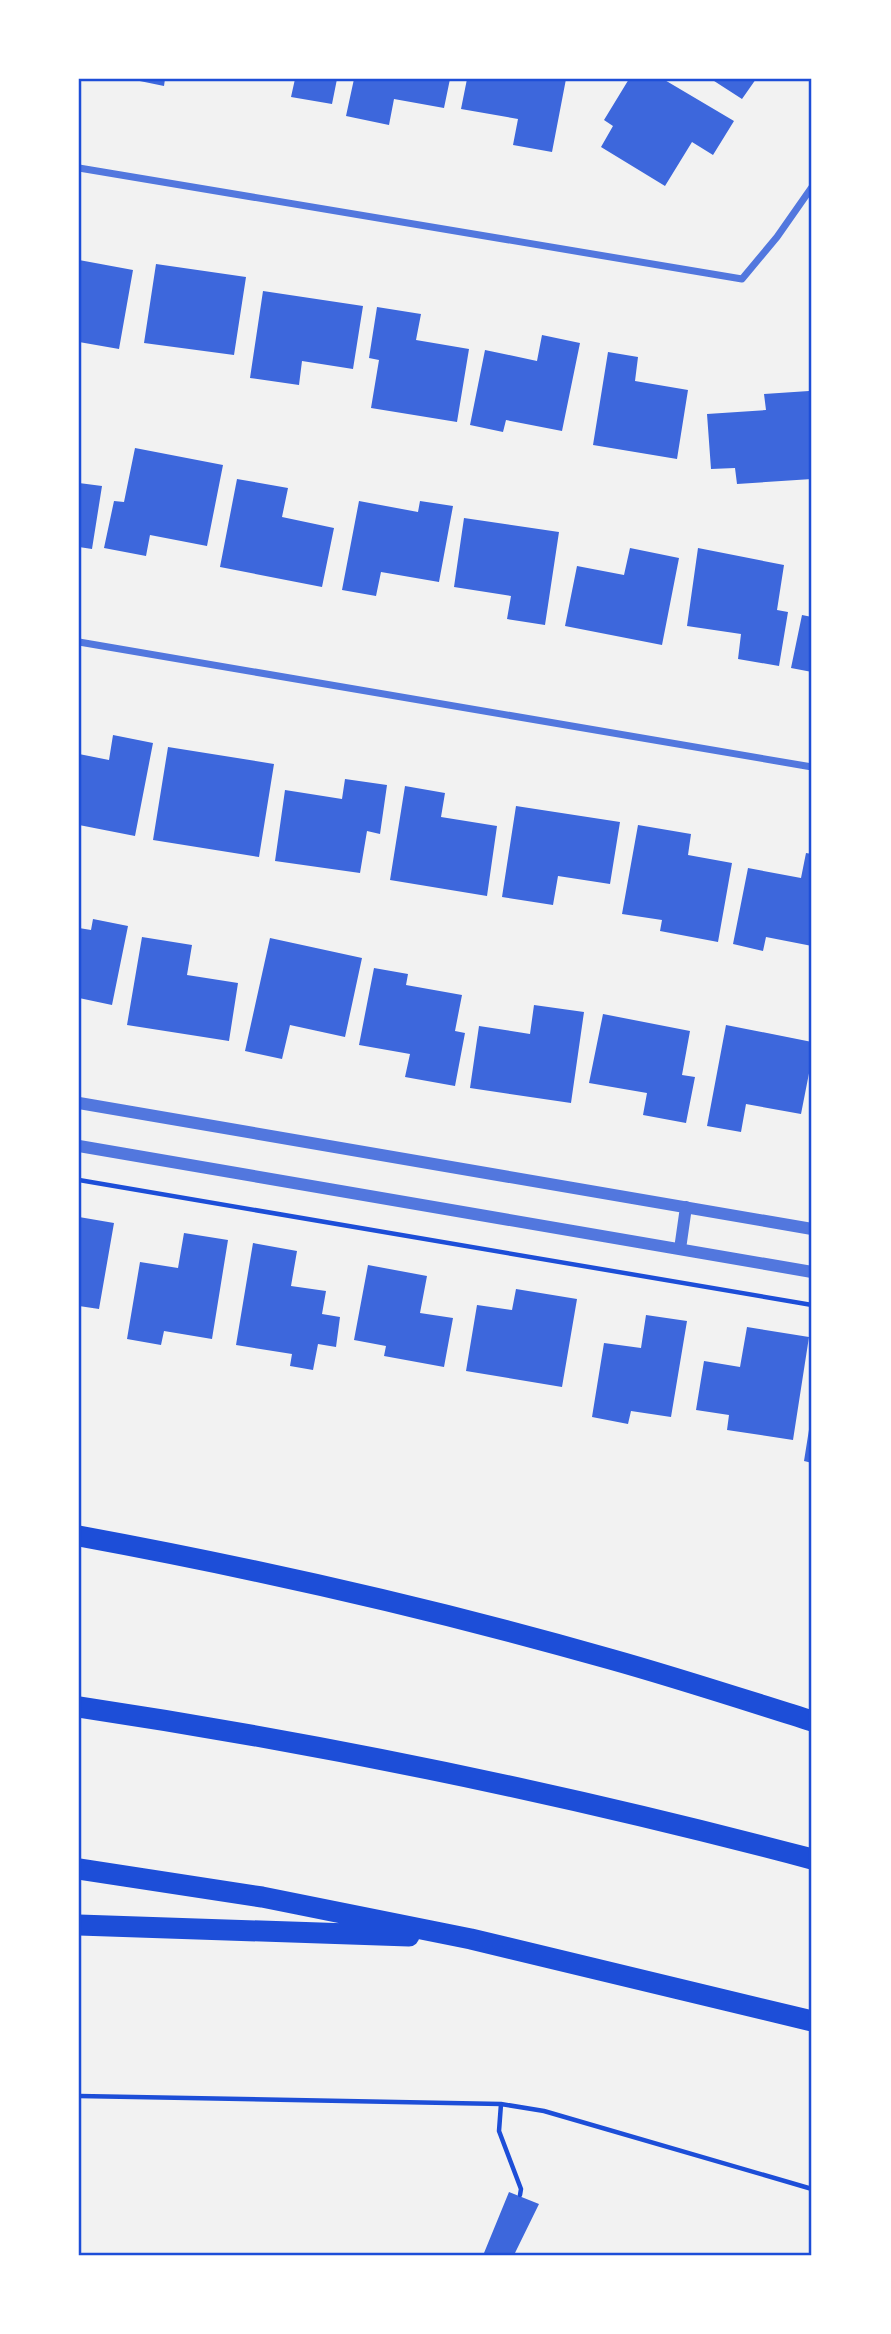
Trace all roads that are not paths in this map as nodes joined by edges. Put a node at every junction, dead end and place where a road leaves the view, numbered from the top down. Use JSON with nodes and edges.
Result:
{"nodes":[{"id":1,"x":79,"y":168,"type":"edge"},
{"id":2,"x":812,"y":187,"type":"edge"},
{"id":3,"x":79,"y":642,"type":"edge"},
{"id":4,"x":812,"y":767,"type":"edge"},
{"id":5,"x":79,"y":1103,"type":"edge"},
{"id":6,"x":79,"y":1146,"type":"edge"},
{"id":7,"x":686,"y":1207,"type":"junction"},
{"id":8,"x":812,"y":1229,"type":"edge"},
{"id":9,"x":680,"y":1249,"type":"junction"},
{"id":10,"x":812,"y":1272,"type":"edge"},
{"id":11,"x":79,"y":1536,"type":"edge"},
{"id":12,"x":79,"y":1707,"type":"edge"},
{"id":13,"x":812,"y":1721,"type":"edge"},
{"id":14,"x":812,"y":1859,"type":"edge"},
{"id":15,"x":79,"y":1868,"type":"edge"},
{"id":16,"x":79,"y":1925,"type":"edge"},
{"id":17,"x":471,"y":1939,"type":"junction"},
{"id":18,"x":812,"y":2021,"type":"edge"}],
"edges":[{"from":1,"to":2,"type":"street"},
{"from":3,"to":4,"type":"street"},
{"from":5,"to":7,"type":"street"},
{"from":6,"to":9,"type":"street"},
{"from":7,"to":8,"type":"street"},
{"from":7,"to":9,"type":"street"},
{"from":9,"to":10,"type":"street"},
{"from":11,"to":13,"type":"highway"},
{"from":12,"to":14,"type":"highway"},
{"from":15,"to":17,"type":"highway"},
{"from":16,"to":17,"type":"highway"},
{"from":17,"to":18,"type":"highway"}]}
